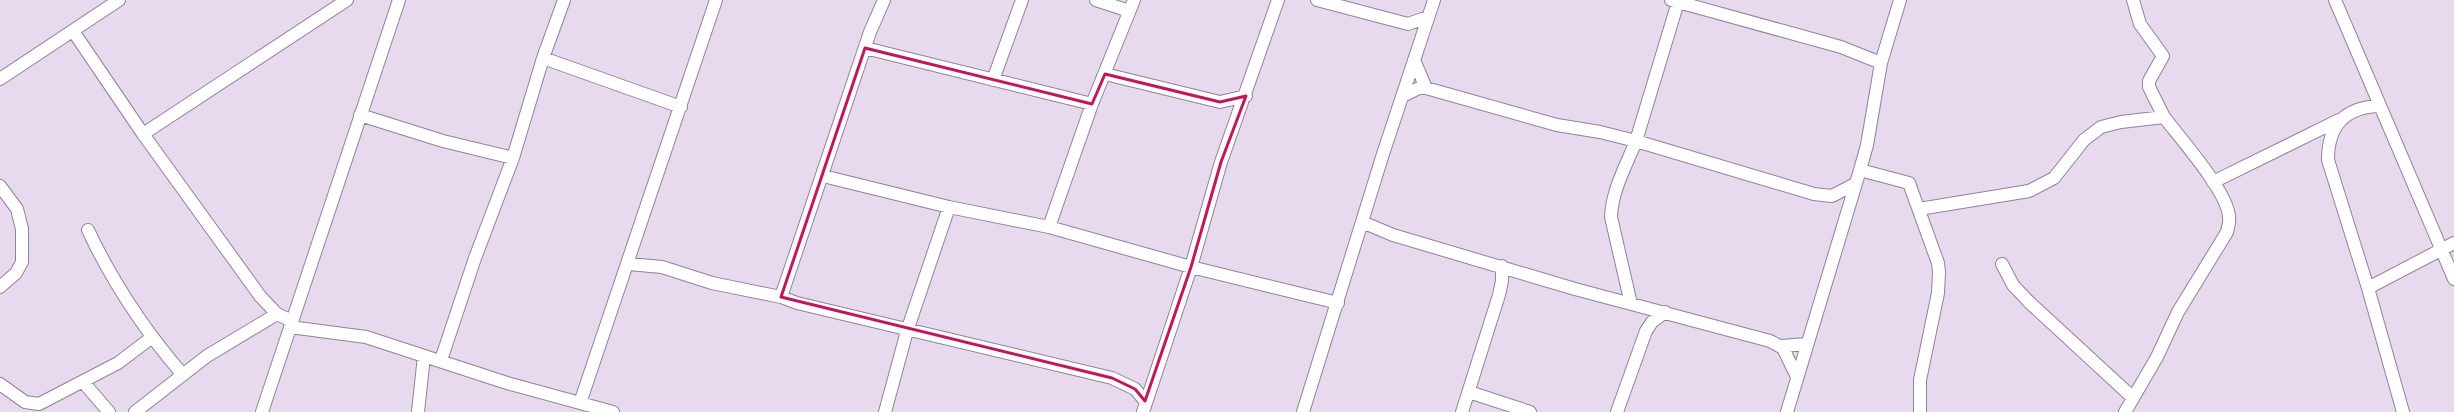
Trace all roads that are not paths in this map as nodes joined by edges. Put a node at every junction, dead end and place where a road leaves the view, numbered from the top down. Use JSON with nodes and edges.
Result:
{"nodes":[{"id":1,"x":119,"y":0,"type":"edge"},
{"id":2,"x":347,"y":0,"type":"edge"},
{"id":3,"x":399,"y":0,"type":"edge"},
{"id":4,"x":564,"y":0,"type":"edge"},
{"id":5,"x":716,"y":0,"type":"edge"},
{"id":6,"x":884,"y":0,"type":"edge"},
{"id":7,"x":1022,"y":0,"type":"edge"},
{"id":8,"x":1096,"y":0,"type":"edge"},
{"id":9,"x":1278,"y":0,"type":"edge"},
{"id":10,"x":1317,"y":0,"type":"edge"},
{"id":11,"x":1434,"y":0,"type":"edge"},
{"id":12,"x":1900,"y":0,"type":"edge"},
{"id":13,"x":2133,"y":0,"type":"edge"},
{"id":14,"x":2335,"y":0,"type":"edge"},
{"id":15,"x":1674,"y":1,"type":"edge"},
{"id":16,"x":1132,"y":5,"type":"edge"},
{"id":17,"x":1428,"y":17,"type":"junction"},
{"id":18,"x":1408,"y":24,"type":"junction"},
{"id":19,"x":73,"y":31,"type":"junction"},
{"id":20,"x":1420,"y":42,"type":"junction"},
{"id":21,"x":865,"y":48,"type":"junction"},
{"id":22,"x":543,"y":58,"type":"junction"},
{"id":23,"x":1414,"y":60,"type":"junction"},
{"id":24,"x":1881,"y":63,"type":"junction"},
{"id":25,"x":1105,"y":74,"type":"junction"},
{"id":26,"x":0,"y":79,"type":"edge"},
{"id":27,"x":993,"y":80,"type":"junction"},
{"id":28,"x":1426,"y":88,"type":"junction"},
{"id":29,"x":1246,"y":96,"type":"junction"},
{"id":30,"x":1403,"y":96,"type":"junction"},
{"id":31,"x":1092,"y":104,"type":"junction"},
{"id":32,"x":2380,"y":106,"type":"junction"},
{"id":33,"x":681,"y":107,"type":"junction"},
{"id":34,"x":360,"y":115,"type":"junction"},
{"id":35,"x":2164,"y":117,"type":"junction"},
{"id":36,"x":2341,"y":120,"type":"junction"},
{"id":37,"x":143,"y":134,"type":"junction"},
{"id":38,"x":1636,"y":141,"type":"junction"},
{"id":39,"x":513,"y":158,"type":"junction"},
{"id":40,"x":1860,"y":170,"type":"junction"},
{"id":41,"x":822,"y":176,"type":"junction"},
{"id":42,"x":2213,"y":182,"type":"junction"},
{"id":43,"x":1855,"y":184,"type":"junction"},
{"id":44,"x":0,"y":186,"type":"edge"},
{"id":45,"x":949,"y":207,"type":"junction"},
{"id":46,"x":1919,"y":209,"type":"junction"},
{"id":47,"x":1362,"y":222,"type":"junction"},
{"id":48,"x":1049,"y":227,"type":"junction"},
{"id":49,"x":88,"y":230,"type":"dead end"},
{"id":50,"x":2454,"y":244,"type":"edge"},
{"id":51,"x":2442,"y":250,"type":"junction"},
{"id":52,"x":629,"y":264,"type":"junction"},
{"id":53,"x":2002,"y":264,"type":"dead end"},
{"id":54,"x":1502,"y":266,"type":"junction"},
{"id":55,"x":1191,"y":267,"type":"junction"},
{"id":56,"x":2454,"y":279,"type":"edge"},
{"id":57,"x":0,"y":287,"type":"edge"},
{"id":58,"x":2368,"y":288,"type":"junction"},
{"id":59,"x":781,"y":297,"type":"junction"},
{"id":60,"x":1338,"y":303,"type":"junction"},
{"id":61,"x":1631,"y":304,"type":"junction"},
{"id":62,"x":1665,"y":312,"type":"junction"},
{"id":63,"x":277,"y":314,"type":"junction"},
{"id":64,"x":291,"y":324,"type":"junction"},
{"id":65,"x":907,"y":331,"type":"junction"},
{"id":66,"x":151,"y":338,"type":"junction"},
{"id":67,"x":1807,"y":344,"type":"junction"},
{"id":68,"x":1781,"y":346,"type":"junction"},
{"id":69,"x":424,"y":356,"type":"junction"},
{"id":70,"x":441,"y":360,"type":"junction"},
{"id":71,"x":183,"y":376,"type":"junction"},
{"id":72,"x":1797,"y":378,"type":"junction"},
{"id":73,"x":83,"y":382,"type":"junction"},
{"id":74,"x":0,"y":384,"type":"edge"},
{"id":75,"x":1469,"y":392,"type":"junction"},
{"id":76,"x":2132,"y":397,"type":"junction"},
{"id":77,"x":580,"y":403,"type":"junction"},
{"id":78,"x":1144,"y":406,"type":"edge"},
{"id":79,"x":31,"y":408,"type":"edge"},
{"id":80,"x":109,"y":412,"type":"edge"},
{"id":81,"x":135,"y":412,"type":"edge"},
{"id":82,"x":262,"y":412,"type":"edge"},
{"id":83,"x":418,"y":412,"type":"edge"},
{"id":84,"x":613,"y":412,"type":"edge"},
{"id":85,"x":885,"y":412,"type":"edge"},
{"id":86,"x":1303,"y":412,"type":"edge"},
{"id":87,"x":1462,"y":412,"type":"edge"},
{"id":88,"x":1530,"y":412,"type":"edge"},
{"id":89,"x":1617,"y":412,"type":"edge"},
{"id":90,"x":1787,"y":412,"type":"edge"},
{"id":91,"x":1920,"y":412,"type":"edge"},
{"id":92,"x":2125,"y":412,"type":"edge"},
{"id":93,"x":2403,"y":412,"type":"edge"}],
"edges":[{"from":1,"to":19,"type":"street"},
{"from":2,"to":37,"type":"street"},
{"from":3,"to":34,"type":"street"},
{"from":4,"to":22,"type":"street"},
{"from":5,"to":33,"type":"street"},
{"from":6,"to":21,"type":"street"},
{"from":7,"to":27,"type":"street"},
{"from":8,"to":16,"type":"street"},
{"from":9,"to":29,"type":"street"},
{"from":10,"to":18,"type":"street"},
{"from":11,"to":17,"type":"street"},
{"from":12,"to":24,"type":"street"},
{"from":13,"to":35,"type":"street"},
{"from":14,"to":32,"type":"street"},
{"from":15,"to":24,"type":"street"},
{"from":15,"to":38,"type":"street"},
{"from":16,"to":25,"type":"street"},
{"from":17,"to":18,"type":"street"},
{"from":17,"to":20,"type":"street"},
{"from":18,"to":20,"type":"street"},
{"from":19,"to":26,"type":"street"},
{"from":19,"to":37,"type":"street"},
{"from":20,"to":23,"type":"street"},
{"from":21,"to":27,"type":"street"},
{"from":21,"to":41,"type":"street"},
{"from":22,"to":33,"type":"street"},
{"from":22,"to":39,"type":"street"},
{"from":23,"to":28,"type":"street"},
{"from":23,"to":30,"type":"street"},
{"from":24,"to":40,"type":"street"},
{"from":25,"to":29,"type":"street"},
{"from":25,"to":31,"type":"street"},
{"from":27,"to":31,"type":"street"},
{"from":28,"to":30,"type":"street"},
{"from":28,"to":38,"type":"street"},
{"from":29,"to":55,"type":"street"},
{"from":30,"to":47,"type":"street"},
{"from":31,"to":48,"type":"street"},
{"from":32,"to":36,"type":"street"},
{"from":32,"to":51,"type":"street"},
{"from":33,"to":52,"type":"street"},
{"from":34,"to":39,"type":"street"},
{"from":34,"to":64,"type":"street"},
{"from":35,"to":42,"type":"street"},
{"from":35,"to":46,"type":"street"},
{"from":36,"to":42,"type":"street"},
{"from":36,"to":58,"type":"street"},
{"from":37,"to":63,"type":"street"},
{"from":38,"to":43,"type":"street"},
{"from":38,"to":61,"type":"street"},
{"from":39,"to":70,"type":"street"},
{"from":40,"to":43,"type":"street"},
{"from":40,"to":46,"type":"street"},
{"from":41,"to":45,"type":"street"},
{"from":41,"to":59,"type":"street"},
{"from":42,"to":76,"type":"street"},
{"from":43,"to":67,"type":"street"},
{"from":44,"to":57,"type":"street"},
{"from":45,"to":48,"type":"street"},
{"from":45,"to":65,"type":"street"},
{"from":46,"to":91,"type":"street"},
{"from":47,"to":54,"type":"street"},
{"from":47,"to":60,"type":"street"},
{"from":48,"to":55,"type":"street"},
{"from":49,"to":66,"type":"street"},
{"from":50,"to":51,"type":"street"},
{"from":51,"to":56,"type":"street"},
{"from":51,"to":58,"type":"street"},
{"from":52,"to":59,"type":"street"},
{"from":52,"to":77,"type":"street"},
{"from":53,"to":76,"type":"street"},
{"from":54,"to":61,"type":"street"},
{"from":54,"to":75,"type":"street"},
{"from":55,"to":60,"type":"street"},
{"from":55,"to":78,"type":"street"},
{"from":58,"to":93,"type":"street"},
{"from":59,"to":65,"type":"street"},
{"from":60,"to":86,"type":"street"},
{"from":61,"to":62,"type":"street"},
{"from":62,"to":68,"type":"street"},
{"from":62,"to":89,"type":"street"},
{"from":63,"to":64,"type":"street"},
{"from":63,"to":71,"type":"street"},
{"from":64,"to":69,"type":"street"},
{"from":64,"to":82,"type":"street"},
{"from":65,"to":78,"type":"street"},
{"from":65,"to":85,"type":"street"},
{"from":66,"to":71,"type":"street"},
{"from":66,"to":73,"type":"street"},
{"from":67,"to":68,"type":"street"},
{"from":67,"to":72,"type":"street"},
{"from":68,"to":72,"type":"street"},
{"from":69,"to":70,"type":"street"},
{"from":69,"to":83,"type":"street"},
{"from":70,"to":77,"type":"street"},
{"from":71,"to":81,"type":"street"},
{"from":72,"to":90,"type":"street"},
{"from":73,"to":79,"type":"street"},
{"from":73,"to":80,"type":"street"},
{"from":74,"to":79,"type":"street"},
{"from":75,"to":87,"type":"street"},
{"from":75,"to":88,"type":"street"},
{"from":76,"to":92,"type":"street"},
{"from":77,"to":84,"type":"street"}]}
